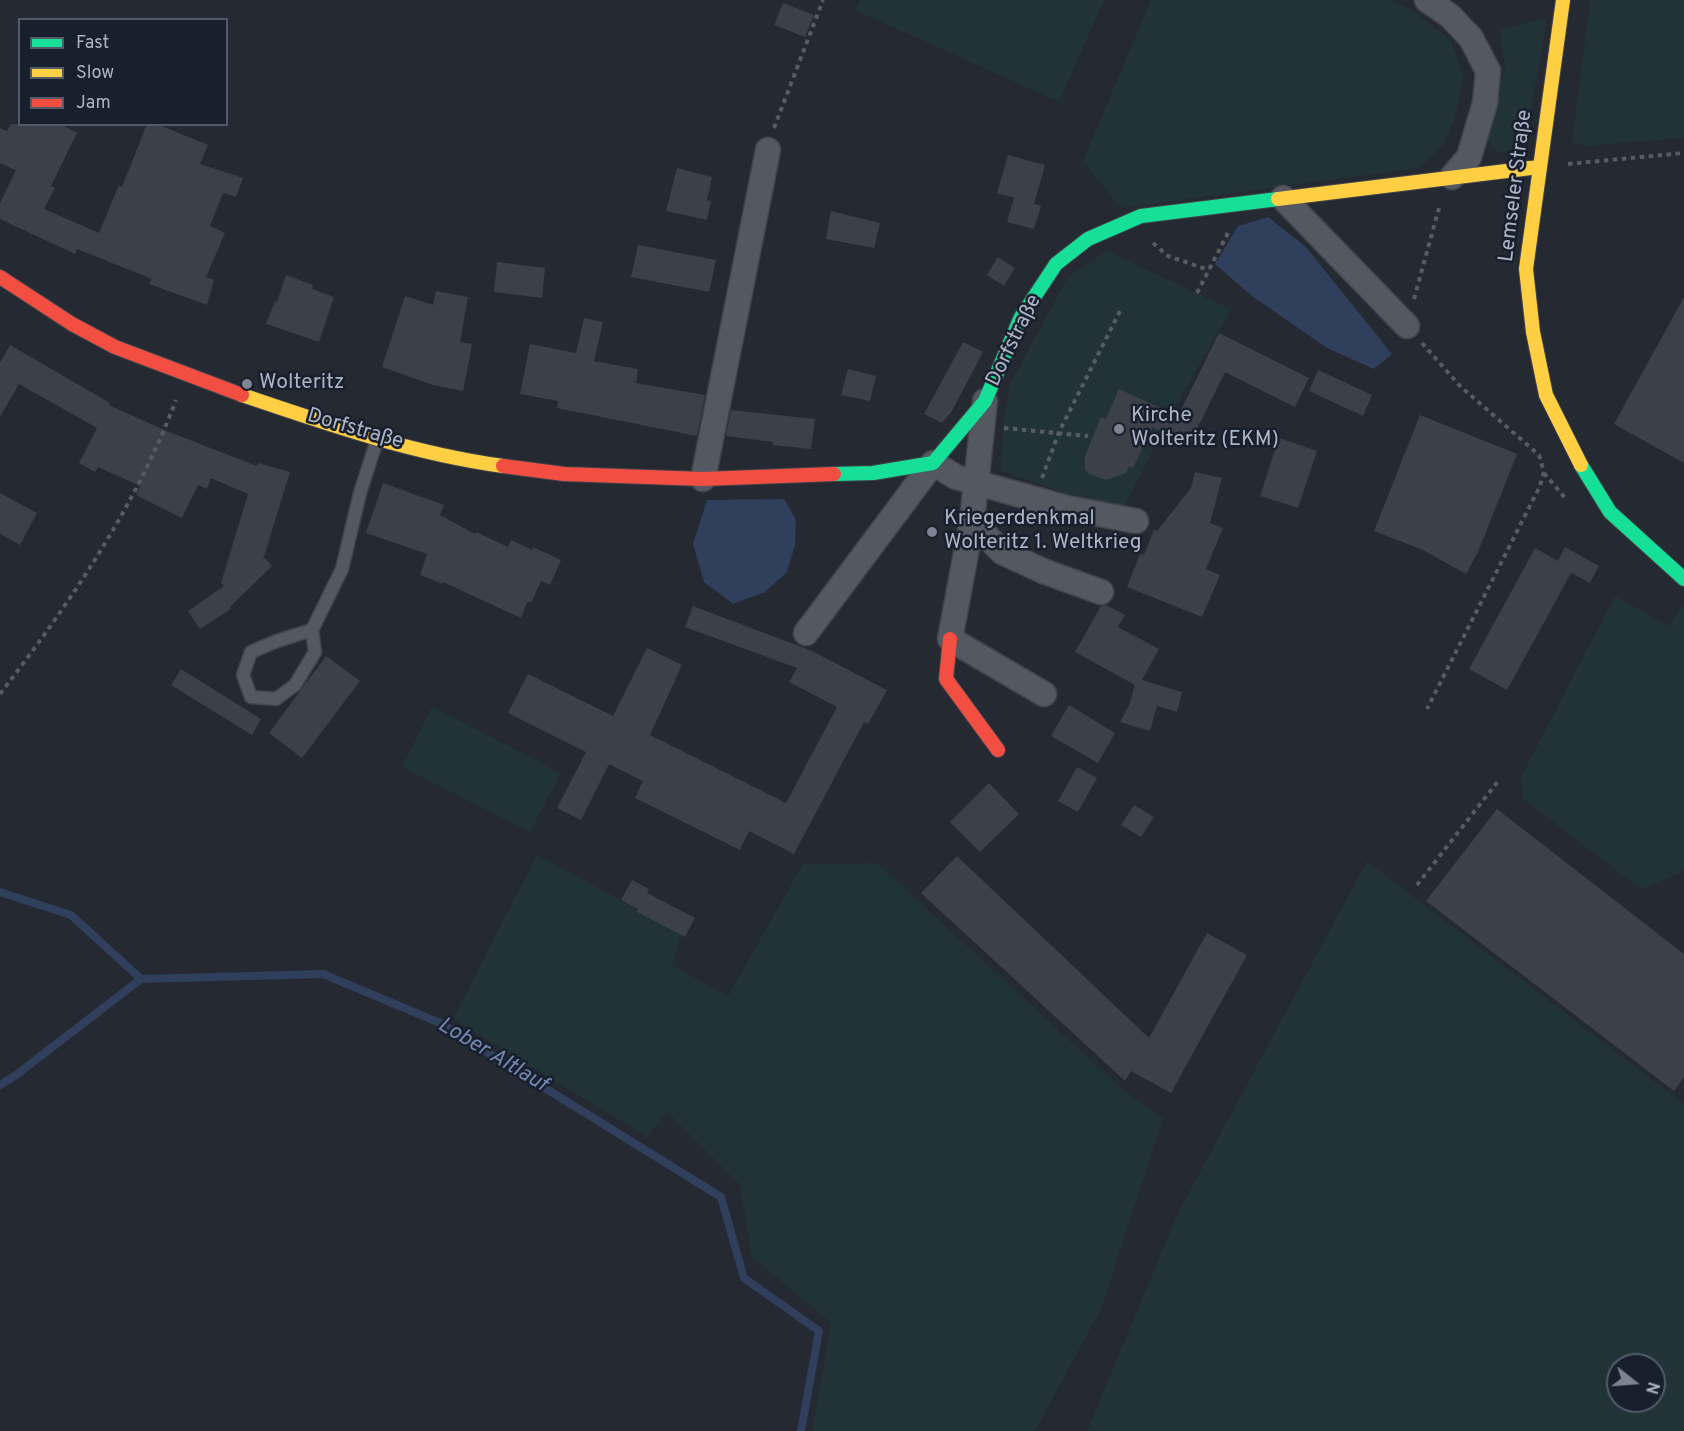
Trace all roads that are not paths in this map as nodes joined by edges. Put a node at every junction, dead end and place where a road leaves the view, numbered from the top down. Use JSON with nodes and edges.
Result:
{"nodes":[{"id":1,"x":1426,"y":0,"type":"edge"},
{"id":2,"x":1563,"y":0,"type":"edge"},
{"id":3,"x":768,"y":150,"type":"road end"},
{"id":4,"x":1539,"y":167,"type":"junction"},
{"id":5,"x":1452,"y":177,"type":"junction"},
{"id":6,"x":1283,"y":198,"type":"junction"},
{"id":7,"x":0,"y":277,"type":"edge"},
{"id":8,"x":1407,"y":326,"type":"road end"},
{"id":9,"x":985,"y":401,"type":"junction"},
{"id":10,"x":377,"y":439,"type":"junction"},
{"id":11,"x":933,"y":463,"type":"junction"},
{"id":12,"x":703,"y":479,"type":"junction"},
{"id":13,"x":976,"y":481,"type":"junction"},
{"id":14,"x":972,"y":521,"type":"junction"},
{"id":15,"x":1136,"y":521,"type":"dead end"},
{"id":16,"x":1684,"y":579,"type":"edge"},
{"id":17,"x":1101,"y":592,"type":"dead end"},
{"id":18,"x":312,"y":630,"type":"junction"},
{"id":19,"x":806,"y":633,"type":"dead end"},
{"id":20,"x":950,"y":639,"type":"junction"},
{"id":21,"x":1044,"y":694,"type":"dead end"},
{"id":22,"x":998,"y":750,"type":"dead end"}],
"edges":[{"from":1,"to":5,"type":"street"},
{"from":2,"to":4,"type":"street","name":"Lemseler Straße"},
{"from":3,"to":12,"type":"street"},
{"from":4,"to":5,"type":"street","name":"Dorfstraße"},
{"from":4,"to":16,"type":"street","name":"Lemseler Straße"},
{"from":5,"to":6,"type":"street","name":"Dorfstraße"},
{"from":6,"to":8,"type":"street"},
{"from":6,"to":9,"type":"street","name":"Dorfstraße"},
{"from":7,"to":10,"type":"street","name":"Dorfstraße"},
{"from":9,"to":11,"type":"street","name":"Dorfstraße"},
{"from":9,"to":13,"type":"street"},
{"from":10,"to":12,"type":"street","name":"Dorfstraße"},
{"from":10,"to":18,"type":"lane"},
{"from":11,"to":12,"type":"street","name":"Dorfstraße"},
{"from":11,"to":13,"type":"street"},
{"from":11,"to":19,"type":"street","name":"Dorfstraße"},
{"from":13,"to":14,"type":"street"},
{"from":13,"to":15,"type":"street"},
{"from":14,"to":17,"type":"street"},
{"from":14,"to":20,"type":"street"},
{"from":18,"to":18,"type":"lane"},
{"from":20,"to":21,"type":"street"},
{"from":20,"to":22,"type":"street"}]}
